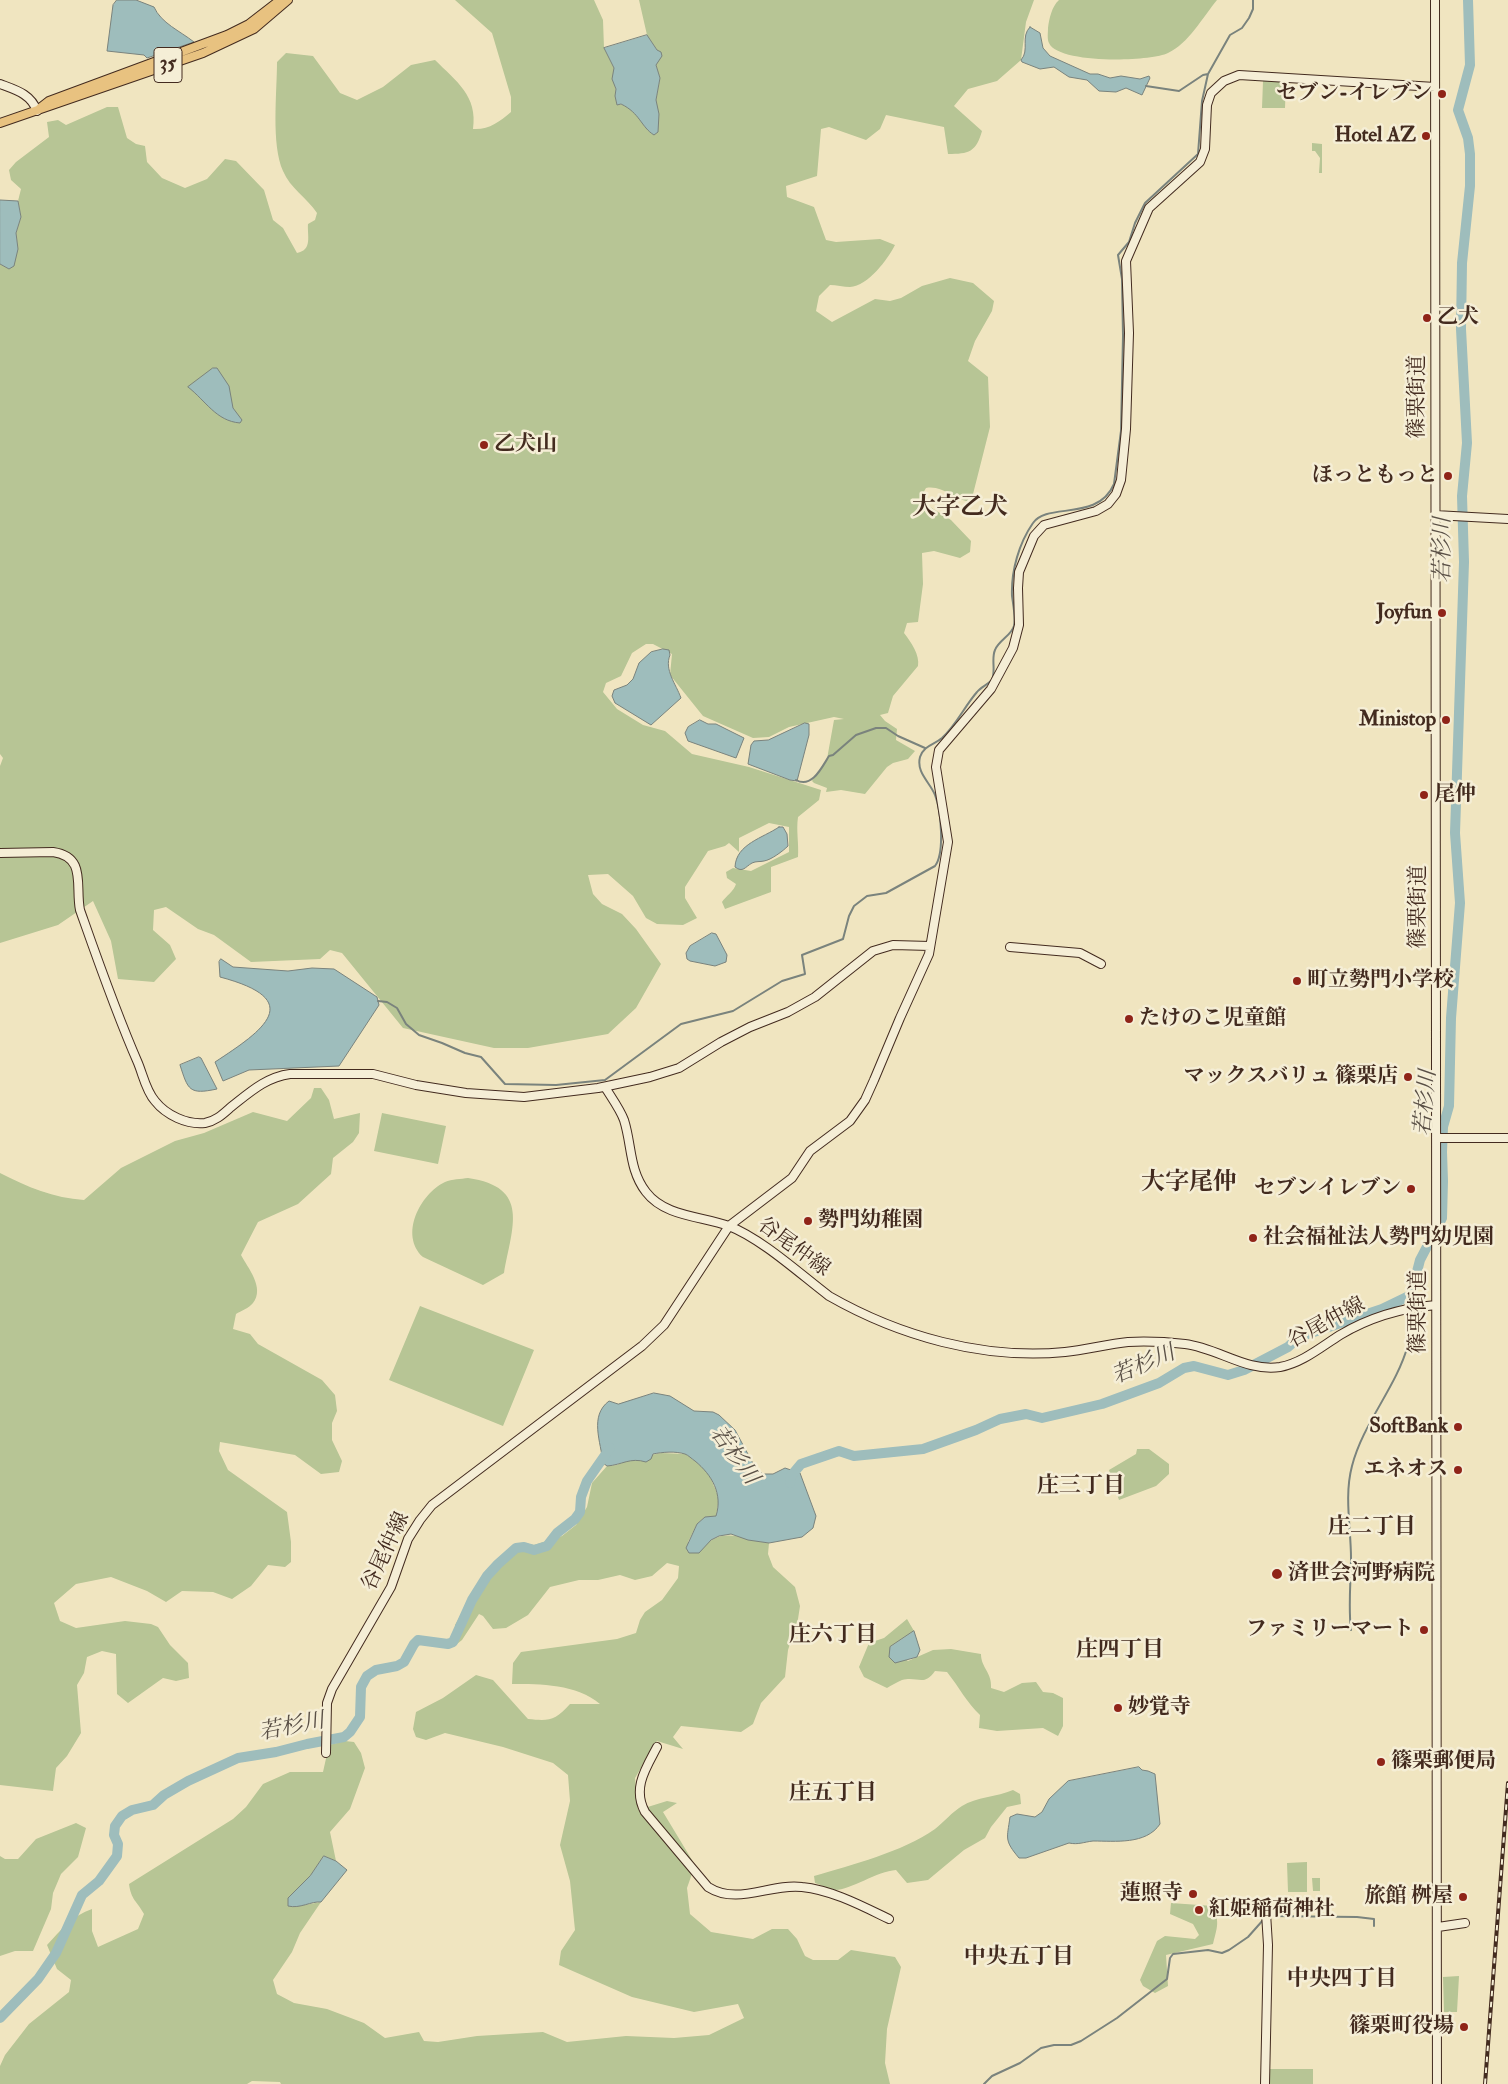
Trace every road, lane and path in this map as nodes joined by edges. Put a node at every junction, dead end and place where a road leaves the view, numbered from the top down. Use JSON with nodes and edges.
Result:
{"nodes":[{"id":1,"x":280,"y":0,"type":"edge"},
{"id":2,"x":288,"y":0,"type":"edge"},
{"id":3,"x":1435,"y":0,"type":"edge"},
{"id":4,"x":0,"y":84,"type":"edge"},
{"id":5,"x":1435,"y":87,"type":"junction"},
{"id":6,"x":37,"y":111,"type":"junction"},
{"id":7,"x":0,"y":123,"type":"edge"},
{"id":8,"x":1435,"y":515,"type":"junction"},
{"id":9,"x":1508,"y":519,"type":"edge"},
{"id":10,"x":0,"y":853,"type":"edge"},
{"id":11,"x":930,"y":946,"type":"junction"},
{"id":12,"x":1010,"y":947,"type":"dead end"},
{"id":13,"x":1101,"y":964,"type":"dead end"},
{"id":14,"x":606,"y":1087,"type":"junction"},
{"id":15,"x":1440,"y":1138,"type":"junction"},
{"id":16,"x":1508,"y":1138,"type":"edge"},
{"id":17,"x":729,"y":1226,"type":"junction"},
{"id":18,"x":1436,"y":1305,"type":"junction"},
{"id":19,"x":657,"y":1747,"type":"dead end"},
{"id":20,"x":325,"y":1750,"type":"dead end"},
{"id":21,"x":1266,"y":1914,"type":"dead end"},
{"id":22,"x":889,"y":1919,"type":"dead end"},
{"id":23,"x":1465,"y":1923,"type":"dead end"},
{"id":24,"x":1438,"y":1927,"type":"junction"},
{"id":25,"x":1265,"y":2084,"type":"edge"},
{"id":26,"x":1437,"y":2084,"type":"edge"}],
"edges":[{"from":1,"to":6,"type":"main road","number":"35"},
{"from":2,"to":6,"type":"main road","number":"35"},
{"from":3,"to":5,"type":"street","name":"篠栗街道"},
{"from":4,"to":6,"type":"street"},
{"from":5,"to":8,"type":"street","name":"篠栗街道"},
{"from":5,"to":11,"type":"street"},
{"from":6,"to":7,"type":"main road","number":"35"},
{"from":8,"to":9,"type":"street"},
{"from":8,"to":15,"type":"street","name":"篠栗街道"},
{"from":10,"to":14,"type":"street"},
{"from":11,"to":14,"type":"street"},
{"from":11,"to":17,"type":"street"},
{"from":12,"to":13,"type":"street"},
{"from":14,"to":17,"type":"street"},
{"from":15,"to":16,"type":"street"},
{"from":15,"to":18,"type":"street","name":"篠栗街道"},
{"from":17,"to":18,"type":"street","name":"谷尾仲線"},
{"from":17,"to":20,"type":"street","name":"谷尾仲線"},
{"from":18,"to":24,"type":"street","name":"篠栗街道"},
{"from":19,"to":22,"type":"street"},
{"from":21,"to":25,"type":"street"},
{"from":23,"to":24,"type":"street"},
{"from":24,"to":26,"type":"street","name":"篠栗街道"}]}
